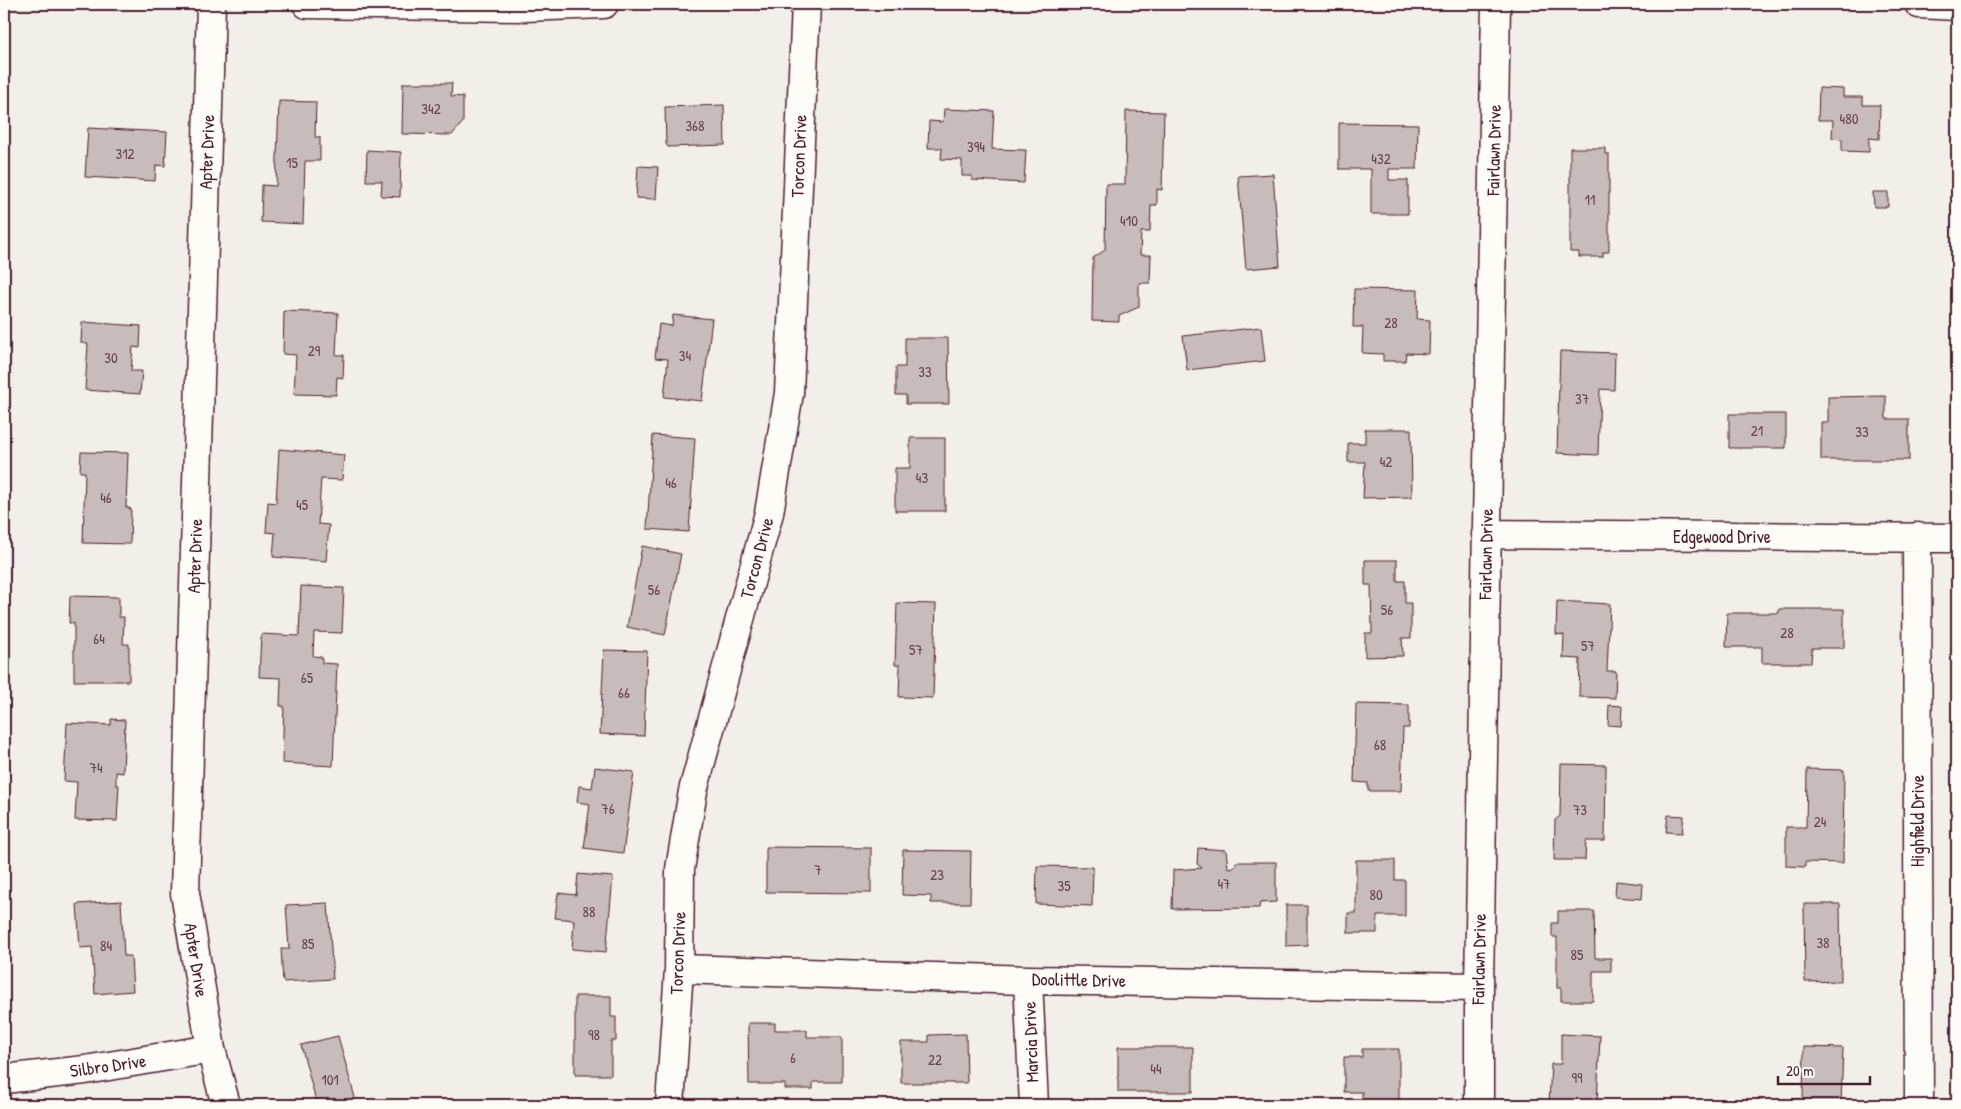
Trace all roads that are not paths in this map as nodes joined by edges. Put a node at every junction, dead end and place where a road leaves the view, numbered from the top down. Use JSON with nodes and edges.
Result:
{"nodes":[{"id":1,"x":211,"y":4,"type":"edge"},
{"id":2,"x":307,"y":4,"type":"edge"},
{"id":3,"x":604,"y":4,"type":"edge"},
{"id":4,"x":806,"y":4,"type":"edge"},
{"id":5,"x":1496,"y":4,"type":"edge"},
{"id":6,"x":1919,"y":4,"type":"edge"},
{"id":7,"x":1957,"y":6,"type":"edge"},
{"id":8,"x":1486,"y":534,"type":"junction"},
{"id":9,"x":1917,"y":537,"type":"junction"},
{"id":10,"x":1957,"y":538,"type":"edge"},
{"id":11,"x":679,"y":969,"type":"junction"},
{"id":12,"x":1028,"y":980,"type":"junction"},
{"id":13,"x":1479,"y":987,"type":"junction"},
{"id":14,"x":211,"y":1050,"type":"junction"},
{"id":15,"x":4,"y":1079,"type":"edge"},
{"id":16,"x":226,"y":1105,"type":"edge"},
{"id":17,"x":670,"y":1105,"type":"edge"},
{"id":18,"x":1034,"y":1105,"type":"edge"},
{"id":19,"x":1479,"y":1105,"type":"edge"},
{"id":20,"x":1919,"y":1105,"type":"edge"}],
"edges":[{"from":1,"to":14,"type":"street","name":"Apter Drive"},
{"from":2,"to":3,"type":"street"},
{"from":4,"to":11,"type":"street","name":"Torcon Drive"},
{"from":5,"to":8,"type":"street","name":"Fairlawn Drive"},
{"from":6,"to":7,"type":"street"},
{"from":8,"to":9,"type":"street","name":"Edgewood Drive"},
{"from":8,"to":13,"type":"street","name":"Fairlawn Drive"},
{"from":9,"to":10,"type":"street","name":"Edgewood Drive"},
{"from":9,"to":20,"type":"street","name":"Highfield Drive"},
{"from":11,"to":12,"type":"street","name":"Doolittle Drive"},
{"from":11,"to":17,"type":"street","name":"Torcon Drive"},
{"from":12,"to":13,"type":"street","name":"Doolittle Drive"},
{"from":12,"to":18,"type":"street","name":"Marcia Drive"},
{"from":13,"to":19,"type":"street","name":"Fairlawn Drive"},
{"from":14,"to":15,"type":"street","name":"Silbro Drive"},
{"from":14,"to":16,"type":"street","name":"Apter Drive"}]}
